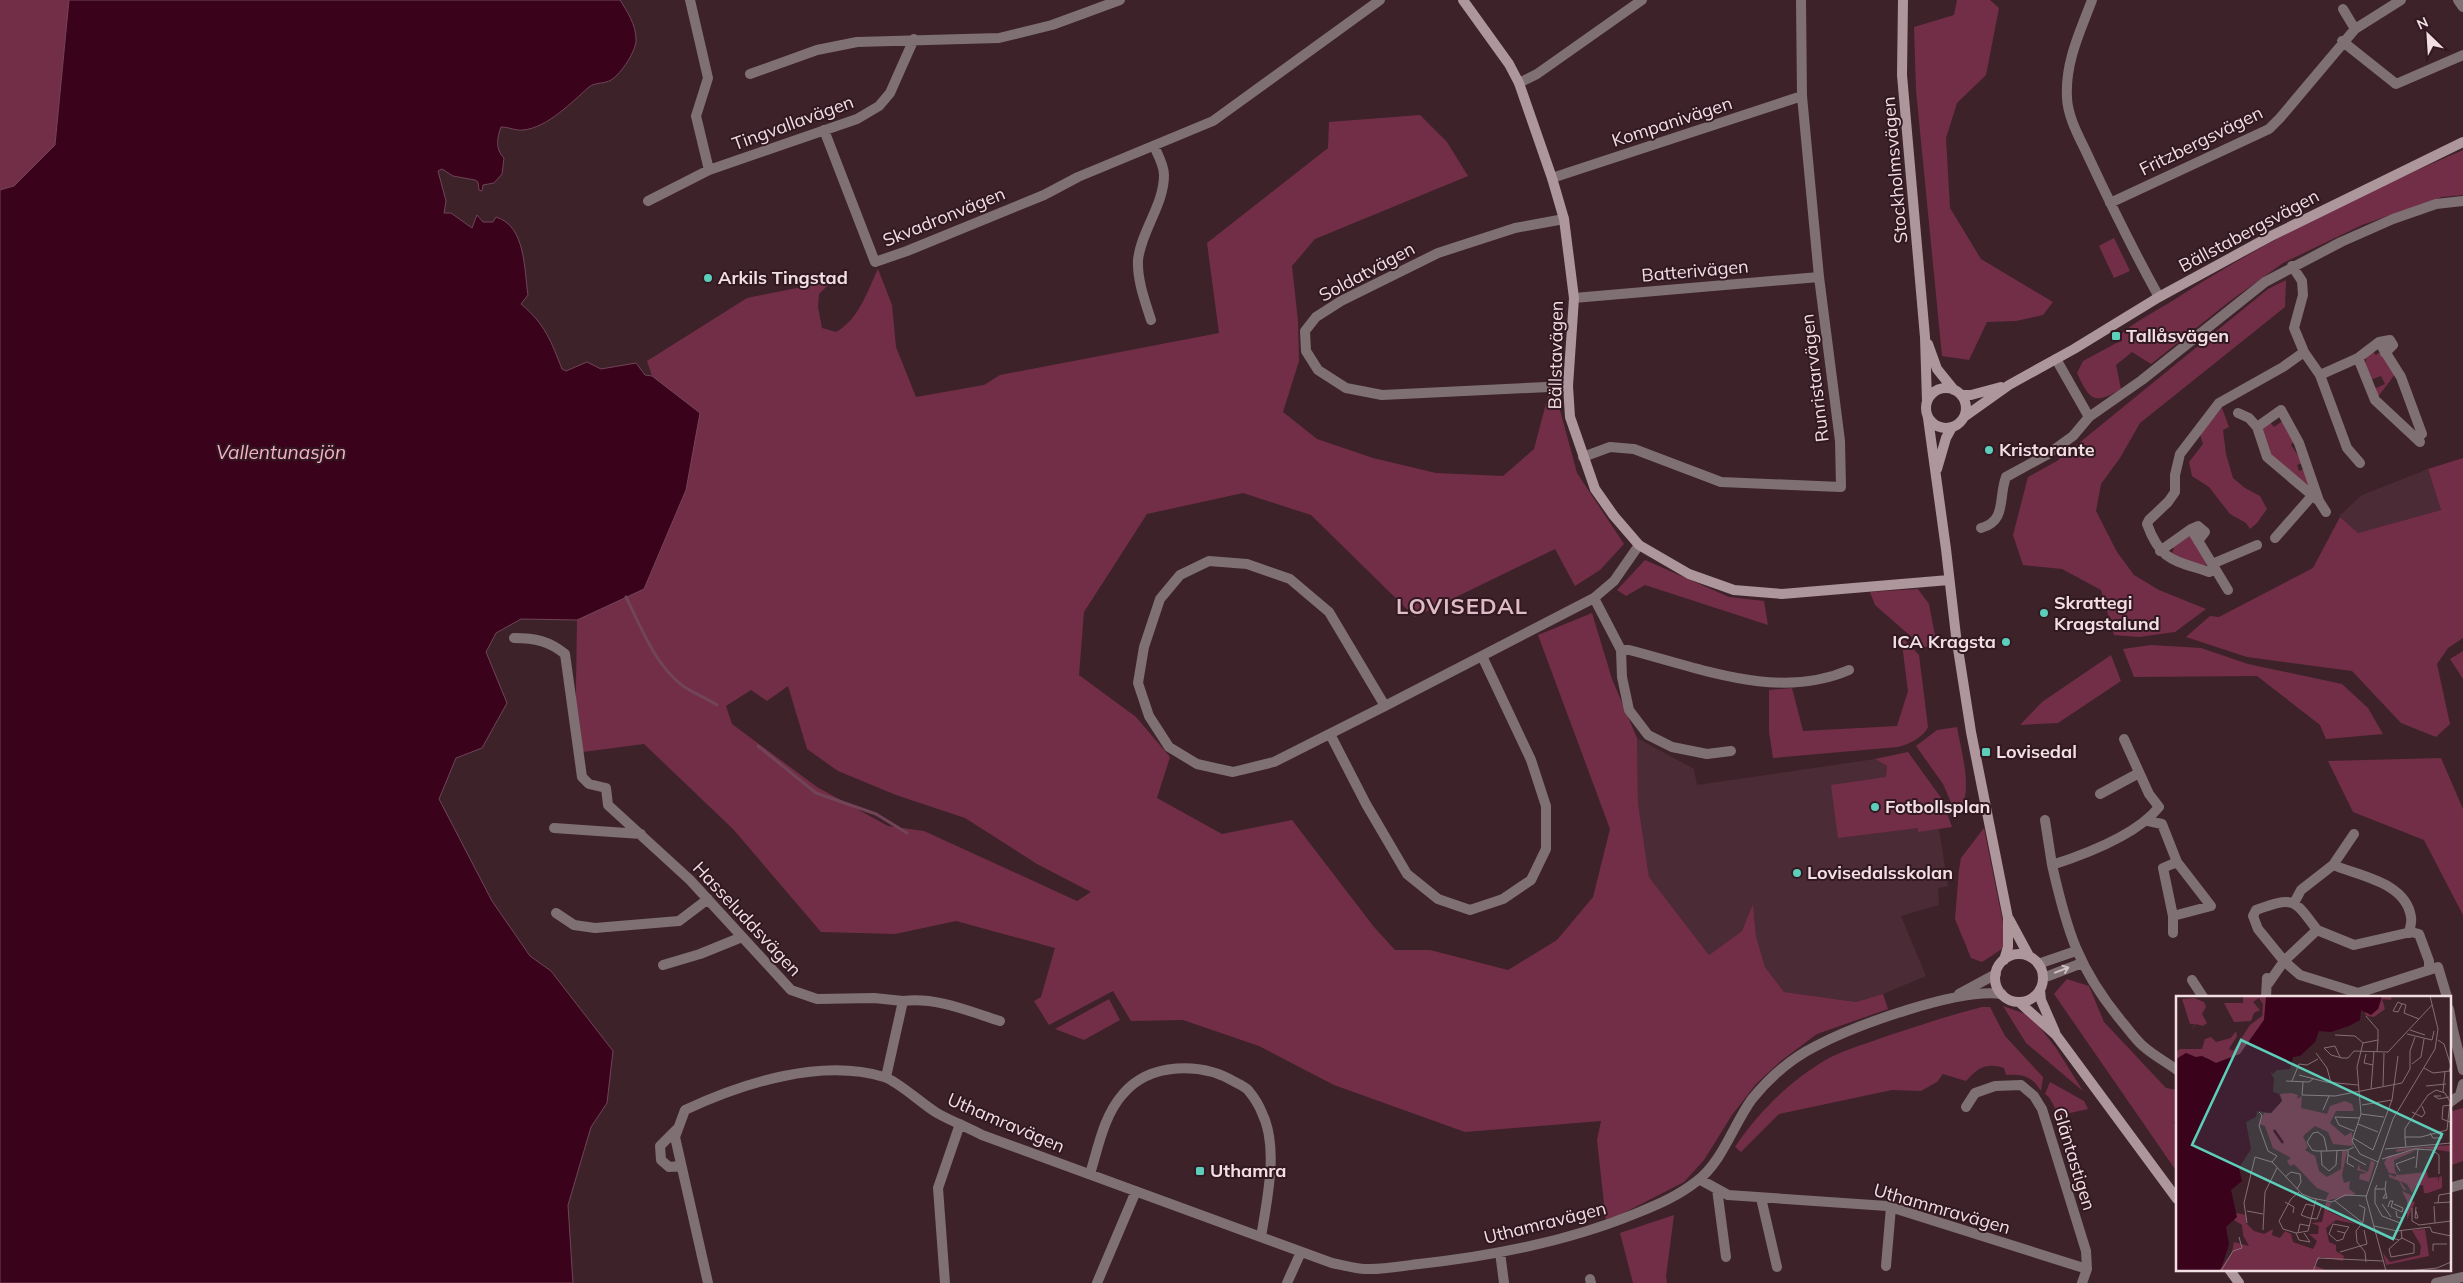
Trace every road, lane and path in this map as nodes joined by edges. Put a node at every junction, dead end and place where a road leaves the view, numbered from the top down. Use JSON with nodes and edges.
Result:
{"nodes":[{"id":1,"x":690,"y":0,"type":"edge"},
{"id":2,"x":1120,"y":0,"type":"edge"},
{"id":3,"x":1380,"y":0,"type":"edge"},
{"id":4,"x":1463,"y":0,"type":"edge"},
{"id":5,"x":1642,"y":0,"type":"edge"},
{"id":6,"x":1802,"y":0,"type":"edge"},
{"id":7,"x":1904,"y":0,"type":"edge"},
{"id":8,"x":2092,"y":0,"type":"edge"},
{"id":9,"x":2401,"y":0,"type":"edge"},
{"id":10,"x":2458,"y":0,"type":"edge"},
{"id":11,"x":1104,"y":2,"type":"edge"},
{"id":12,"x":2463,"y":7,"type":"edge"},
{"id":13,"x":2343,"y":9,"type":"dead end"},
{"id":14,"x":2355,"y":29,"type":"junction"},
{"id":15,"x":914,"y":39,"type":"junction"},
{"id":16,"x":2342,"y":41,"type":"junction"},
{"id":17,"x":2463,"y":55,"type":"edge"},
{"id":18,"x":750,"y":74,"type":"dead end"},
{"id":19,"x":1519,"y":83,"type":"junction"},
{"id":20,"x":1802,"y":96,"type":"junction"},
{"id":21,"x":824,"y":130,"type":"junction"},
{"id":22,"x":2463,"y":142,"type":"edge"},
{"id":23,"x":1154,"y":146,"type":"junction"},
{"id":24,"x":709,"y":170,"type":"junction"},
{"id":25,"x":1552,"y":178,"type":"junction"},
{"id":26,"x":648,"y":201,"type":"dead end"},
{"id":27,"x":2463,"y":201,"type":"edge"},
{"id":28,"x":2110,"y":203,"type":"junction"},
{"id":29,"x":1564,"y":219,"type":"junction"},
{"id":30,"x":2292,"y":266,"type":"junction"},
{"id":31,"x":1819,"y":277,"type":"junction"},
{"id":32,"x":2159,"y":297,"type":"junction"},
{"id":33,"x":1574,"y":298,"type":"junction"},
{"id":34,"x":1151,"y":320,"type":"dead end"},
{"id":35,"x":1925,"y":336,"type":"junction"},
{"id":36,"x":2304,"y":352,"type":"junction"},
{"id":37,"x":2358,"y":358,"type":"junction"},
{"id":38,"x":2056,"y":359,"type":"junction"},
{"id":39,"x":2320,"y":375,"type":"junction"},
{"id":40,"x":2009,"y":385,"type":"junction"},
{"id":41,"x":1568,"y":386,"type":"junction"},
{"id":42,"x":1957,"y":393,"type":"junction"},
{"id":43,"x":1927,"y":401,"type":"junction"},
{"id":44,"x":2238,"y":413,"type":"dead end"},
{"id":45,"x":1964,"y":417,"type":"junction"},
{"id":46,"x":2089,"y":417,"type":"junction"},
{"id":47,"x":1928,"y":418,"type":"junction"},
{"id":48,"x":2257,"y":427,"type":"junction"},
{"id":49,"x":1952,"y":428,"type":"junction"},
{"id":50,"x":1583,"y":457,"type":"junction"},
{"id":51,"x":2360,"y":463,"type":"dead end"},
{"id":52,"x":1935,"y":475,"type":"junction"},
{"id":53,"x":2315,"y":499,"type":"junction"},
{"id":54,"x":2326,"y":512,"type":"dead end"},
{"id":55,"x":1981,"y":528,"type":"dead end"},
{"id":56,"x":2275,"y":538,"type":"dead end"},
{"id":57,"x":1639,"y":545,"type":"junction"},
{"id":58,"x":2257,"y":545,"type":"dead end"},
{"id":59,"x":2160,"y":551,"type":"junction"},
{"id":60,"x":2213,"y":567,"type":"junction"},
{"id":61,"x":1949,"y":580,"type":"junction"},
{"id":62,"x":2228,"y":590,"type":"dead end"},
{"id":63,"x":1594,"y":598,"type":"junction"},
{"id":64,"x":514,"y":638,"type":"dead end"},
{"id":65,"x":1621,"y":650,"type":"junction"},
{"id":66,"x":1482,"y":656,"type":"junction"},
{"id":67,"x":1849,"y":670,"type":"dead end"},
{"id":68,"x":1385,"y":706,"type":"junction"},
{"id":69,"x":1330,"y":734,"type":"junction"},
{"id":70,"x":2124,"y":739,"type":"dead end"},
{"id":71,"x":1731,"y":751,"type":"dead end"},
{"id":72,"x":2139,"y":773,"type":"junction"},
{"id":73,"x":2100,"y":794,"type":"dead end"},
{"id":74,"x":2045,"y":820,"type":"dead end"},
{"id":75,"x":2148,"y":821,"type":"junction"},
{"id":76,"x":554,"y":828,"type":"dead end"},
{"id":77,"x":641,"y":834,"type":"junction"},
{"id":78,"x":2354,"y":834,"type":"dead end"},
{"id":79,"x":2177,"y":862,"type":"junction"},
{"id":80,"x":2052,"y":865,"type":"junction"},
{"id":81,"x":2333,"y":865,"type":"junction"},
{"id":82,"x":708,"y":899,"type":"junction"},
{"id":83,"x":2294,"y":903,"type":"junction"},
{"id":84,"x":556,"y":913,"type":"dead end"},
{"id":85,"x":2173,"y":916,"type":"junction"},
{"id":86,"x":2008,"y":918,"type":"junction"},
{"id":87,"x":2317,"y":930,"type":"junction"},
{"id":88,"x":2173,"y":933,"type":"dead end"},
{"id":89,"x":2409,"y":933,"type":"junction"},
{"id":90,"x":742,"y":937,"type":"junction"},
{"id":91,"x":2076,"y":951,"type":"junction"},
{"id":92,"x":2029,"y":956,"type":"junction"},
{"id":93,"x":2004,"y":960,"type":"junction"},
{"id":94,"x":2284,"y":961,"type":"junction"},
{"id":95,"x":2082,"y":963,"type":"junction"},
{"id":96,"x":663,"y":964,"type":"dead end"},
{"id":97,"x":2038,"y":964,"type":"junction"},
{"id":98,"x":2429,"y":970,"type":"junction"},
{"id":99,"x":1996,"y":974,"type":"junction"},
{"id":100,"x":2043,"y":978,"type":"junction"},
{"id":101,"x":2192,"y":980,"type":"dead end"},
{"id":102,"x":2040,"y":990,"type":"junction"},
{"id":103,"x":2002,"y":994,"type":"junction"},
{"id":104,"x":2363,"y":995,"type":"edge"},
{"id":105,"x":2202,"y":996,"type":"edge"},
{"id":106,"x":2266,"y":996,"type":"edge"},
{"id":107,"x":2447,"y":996,"type":"edge"},
{"id":108,"x":1953,"y":997,"type":"junction"},
{"id":109,"x":903,"y":1001,"type":"junction"},
{"id":110,"x":2019,"y":1002,"type":"junction"},
{"id":111,"x":1000,"y":1022,"type":"dead end"},
{"id":112,"x":2451,"y":1031,"type":"edge"},
{"id":113,"x":2056,"y":1035,"type":"junction"},
{"id":114,"x":2176,"y":1069,"type":"edge"},
{"id":115,"x":2463,"y":1070,"type":"edge"},
{"id":116,"x":886,"y":1077,"type":"junction"},
{"id":117,"x":2463,"y":1084,"type":"edge"},
{"id":118,"x":2450,"y":1102,"type":"edge"},
{"id":119,"x":1966,"y":1107,"type":"dead end"},
{"id":120,"x":960,"y":1124,"type":"junction"},
{"id":121,"x":679,"y":1127,"type":"junction"},
{"id":122,"x":681,"y":1166,"type":"junction"},
{"id":123,"x":1090,"y":1174,"type":"junction"},
{"id":124,"x":1700,"y":1179,"type":"junction"},
{"id":125,"x":2463,"y":1184,"type":"edge"},
{"id":126,"x":2450,"y":1188,"type":"edge"},
{"id":127,"x":1717,"y":1189,"type":"junction"},
{"id":128,"x":1136,"y":1191,"type":"junction"},
{"id":129,"x":1761,"y":1198,"type":"junction"},
{"id":130,"x":2176,"y":1198,"type":"edge"},
{"id":131,"x":1890,"y":1207,"type":"junction"},
{"id":132,"x":1261,"y":1237,"type":"junction"},
{"id":133,"x":1301,"y":1252,"type":"junction"},
{"id":134,"x":1500,"y":1252,"type":"junction"},
{"id":135,"x":1726,"y":1257,"type":"dead end"},
{"id":136,"x":1886,"y":1266,"type":"dead end"},
{"id":137,"x":1777,"y":1267,"type":"dead end"},
{"id":138,"x":2086,"y":1269,"type":"junction"},
{"id":139,"x":2230,"y":1270,"type":"edge"},
{"id":140,"x":2463,"y":1277,"type":"edge"},
{"id":141,"x":708,"y":1283,"type":"edge"},
{"id":142,"x":946,"y":1283,"type":"edge"},
{"id":143,"x":1097,"y":1283,"type":"edge"},
{"id":144,"x":1287,"y":1283,"type":"edge"},
{"id":145,"x":1504,"y":1283,"type":"edge"},
{"id":146,"x":2082,"y":1283,"type":"edge"},
{"id":147,"x":2239,"y":1283,"type":"edge"},
{"id":148,"x":2436,"y":1283,"type":"edge"}],
"edges":[{"from":1,"to":24,"type":"street"},
{"from":2,"to":11,"type":"street"},
{"from":3,"to":23,"type":"street","name":"Skvadronvägen"},
{"from":4,"to":19,"type":"main road","name":"Bällstavägen"},
{"from":5,"to":19,"type":"street"},
{"from":6,"to":20,"type":"street","name":"Runristarvägen"},
{"from":7,"to":35,"type":"main road","name":"Stockholmsvägen"},
{"from":8,"to":28,"type":"street"},
{"from":9,"to":14,"type":"street","name":"Fritzbergsvägen"},
{"from":10,"to":12,"type":"street"},
{"from":11,"to":15,"type":"street"},
{"from":13,"to":14,"type":"street"},
{"from":14,"to":16,"type":"street","name":"Fritzbergsvägen"},
{"from":15,"to":18,"type":"street"},
{"from":15,"to":21,"type":"street","name":"Tingvallavägen"},
{"from":16,"to":17,"type":"street"},
{"from":16,"to":28,"type":"street","name":"Fritzbergsvägen"},
{"from":19,"to":25,"type":"main road","name":"Bällstavägen"},
{"from":20,"to":25,"type":"street","name":"Kompanivägen"},
{"from":20,"to":31,"type":"street","name":"Runristarvägen"},
{"from":21,"to":23,"type":"street","name":"Skvadronvägen"},
{"from":21,"to":24,"type":"street","name":"Tingvallavägen"},
{"from":22,"to":32,"type":"main road","name":"Bällstabergsvägen"},
{"from":23,"to":34,"type":"street"},
{"from":24,"to":26,"type":"street","name":"Tingvallavägen"},
{"from":25,"to":29,"type":"main road","name":"Bällstavägen"},
{"from":27,"to":30,"type":"street"},
{"from":28,"to":32,"type":"street"},
{"from":29,"to":33,"type":"main road","name":"Bällstavägen"},
{"from":29,"to":41,"type":"street","name":"Soldatvägen"},
{"from":30,"to":36,"type":"street"},
{"from":30,"to":46,"type":"street"},
{"from":31,"to":33,"type":"street","name":"Batterivägen"},
{"from":31,"to":50,"type":"street","name":"Runristarvägen"},
{"from":32,"to":38,"type":"main road","name":"Bällstabergsvägen"},
{"from":33,"to":41,"type":"main road","name":"Bällstavägen"},
{"from":35,"to":42,"type":"main road","name":"Stockholmsvägen"},
{"from":35,"to":43,"type":"main road","name":"Stockholmsvägen"},
{"from":36,"to":39,"type":"street"},
{"from":36,"to":59,"type":"street"},
{"from":37,"to":37,"type":"street"},
{"from":37,"to":39,"type":"street"},
{"from":38,"to":40,"type":"main road","name":"Bällstabergsvägen"},
{"from":38,"to":46,"type":"street"},
{"from":39,"to":51,"type":"street"},
{"from":40,"to":42,"type":"main road","name":"Bällstabergsvägen"},
{"from":40,"to":45,"type":"main road","name":"Bällstabergsvägen"},
{"from":41,"to":50,"type":"main road","name":"Bällstavägen"},
{"from":42,"to":43,"type":"main road"},
{"from":42,"to":45,"type":"main road"},
{"from":43,"to":47,"type":"main road"},
{"from":44,"to":48,"type":"street"},
{"from":45,"to":49,"type":"main road"},
{"from":46,"to":55,"type":"street"},
{"from":47,"to":49,"type":"main road"},
{"from":47,"to":52,"type":"main road"},
{"from":48,"to":53,"type":"street"},
{"from":48,"to":53,"type":"street"},
{"from":49,"to":52,"type":"main road"},
{"from":50,"to":57,"type":"main road","name":"Bällstavägen"},
{"from":52,"to":61,"type":"main road"},
{"from":53,"to":54,"type":"street"},
{"from":53,"to":56,"type":"street"},
{"from":57,"to":61,"type":"main road","name":"Bällstavägen"},
{"from":57,"to":63,"type":"street"},
{"from":58,"to":60,"type":"street"},
{"from":59,"to":60,"type":"street"},
{"from":59,"to":60,"type":"street"},
{"from":60,"to":62,"type":"street"},
{"from":61,"to":86,"type":"main road"},
{"from":63,"to":65,"type":"street"},
{"from":63,"to":66,"type":"street"},
{"from":64,"to":77,"type":"street","name":"Hasseluddsvägen"},
{"from":65,"to":67,"type":"street"},
{"from":65,"to":71,"type":"street"},
{"from":66,"to":68,"type":"street"},
{"from":66,"to":69,"type":"street"},
{"from":68,"to":69,"type":"street"},
{"from":68,"to":69,"type":"street"},
{"from":70,"to":72,"type":"street"},
{"from":72,"to":73,"type":"street"},
{"from":72,"to":75,"type":"street"},
{"from":74,"to":80,"type":"street"},
{"from":75,"to":79,"type":"street"},
{"from":75,"to":80,"type":"street"},
{"from":76,"to":77,"type":"street"},
{"from":77,"to":82,"type":"street","name":"Hasseluddsvägen"},
{"from":78,"to":81,"type":"street"},
{"from":79,"to":85,"type":"street"},
{"from":79,"to":85,"type":"street"},
{"from":80,"to":91,"type":"street"},
{"from":81,"to":83,"type":"street"},
{"from":81,"to":89,"type":"street"},
{"from":82,"to":84,"type":"street"},
{"from":82,"to":90,"type":"street","name":"Hasseluddsvägen"},
{"from":83,"to":87,"type":"street"},
{"from":83,"to":94,"type":"street"},
{"from":85,"to":88,"type":"street"},
{"from":86,"to":92,"type":"main road"},
{"from":86,"to":93,"type":"main road"},
{"from":87,"to":89,"type":"street"},
{"from":87,"to":94,"type":"street"},
{"from":89,"to":98,"type":"street"},
{"from":90,"to":96,"type":"street"},
{"from":90,"to":109,"type":"street","name":"Hasseluddsvägen"},
{"from":91,"to":95,"type":"street"},
{"from":91,"to":97,"type":"street"},
{"from":92,"to":93,"type":"main road"},
{"from":92,"to":97,"type":"main road"},
{"from":93,"to":99,"type":"main road"},
{"from":94,"to":104,"type":"street"},
{"from":94,"to":106,"type":"street"},
{"from":100,"to":95,"type":"street","one_way":true},
{"from":95,"to":114,"type":"street"},
{"from":97,"to":100,"type":"main road"},
{"from":98,"to":104,"type":"street"},
{"from":98,"to":107,"type":"street"},
{"from":99,"to":103,"type":"main road"},
{"from":99,"to":108,"type":"street","name":"Uthamravägen"},
{"from":100,"to":102,"type":"main road"},
{"from":101,"to":105,"type":"street"},
{"from":102,"to":110,"type":"main road"},
{"from":102,"to":113,"type":"main road"},
{"from":103,"to":108,"type":"street","name":"Uthamravägen"},
{"from":103,"to":110,"type":"main road"},
{"from":108,"to":124,"type":"street","name":"Uthamravägen"},
{"from":109,"to":111,"type":"street","name":"Hasseluddsvägen"},
{"from":109,"to":116,"type":"street"},
{"from":110,"to":113,"type":"main road"},
{"from":112,"to":115,"type":"street"},
{"from":113,"to":130,"type":"main road"},
{"from":116,"to":120,"type":"street","name":"Uthamravägen"},
{"from":116,"to":121,"type":"street","name":"Uthamravägen"},
{"from":117,"to":118,"type":"street"},
{"from":119,"to":138,"type":"street","name":"Gläntastigen"},
{"from":120,"to":123,"type":"street","name":"Uthamravägen"},
{"from":120,"to":142,"type":"street"},
{"from":121,"to":122,"type":"street"},
{"from":121,"to":122,"type":"street","name":"Uthamravägen"},
{"from":122,"to":141,"type":"street"},
{"from":123,"to":128,"type":"street","name":"Uthamravägen"},
{"from":123,"to":132,"type":"street"},
{"from":124,"to":127,"type":"street","name":"Uthammravägen"},
{"from":124,"to":134,"type":"street","name":"Uthamravägen"},
{"from":125,"to":126,"type":"street"},
{"from":127,"to":129,"type":"street","name":"Uthammravägen"},
{"from":127,"to":135,"type":"street"},
{"from":128,"to":132,"type":"street","name":"Uthamravägen"},
{"from":128,"to":143,"type":"street"},
{"from":129,"to":131,"type":"street","name":"Uthammravägen"},
{"from":129,"to":137,"type":"street"},
{"from":131,"to":136,"type":"street"},
{"from":131,"to":138,"type":"street","name":"Uthammravägen"},
{"from":132,"to":133,"type":"street","name":"Uthamravägen"},
{"from":133,"to":134,"type":"street","name":"Uthamravägen"},
{"from":133,"to":144,"type":"street"},
{"from":134,"to":145,"type":"street"},
{"from":138,"to":146,"type":"street","name":"Gläntastigen"},
{"from":139,"to":147,"type":"main road"},
{"from":140,"to":148,"type":"street"}]}
